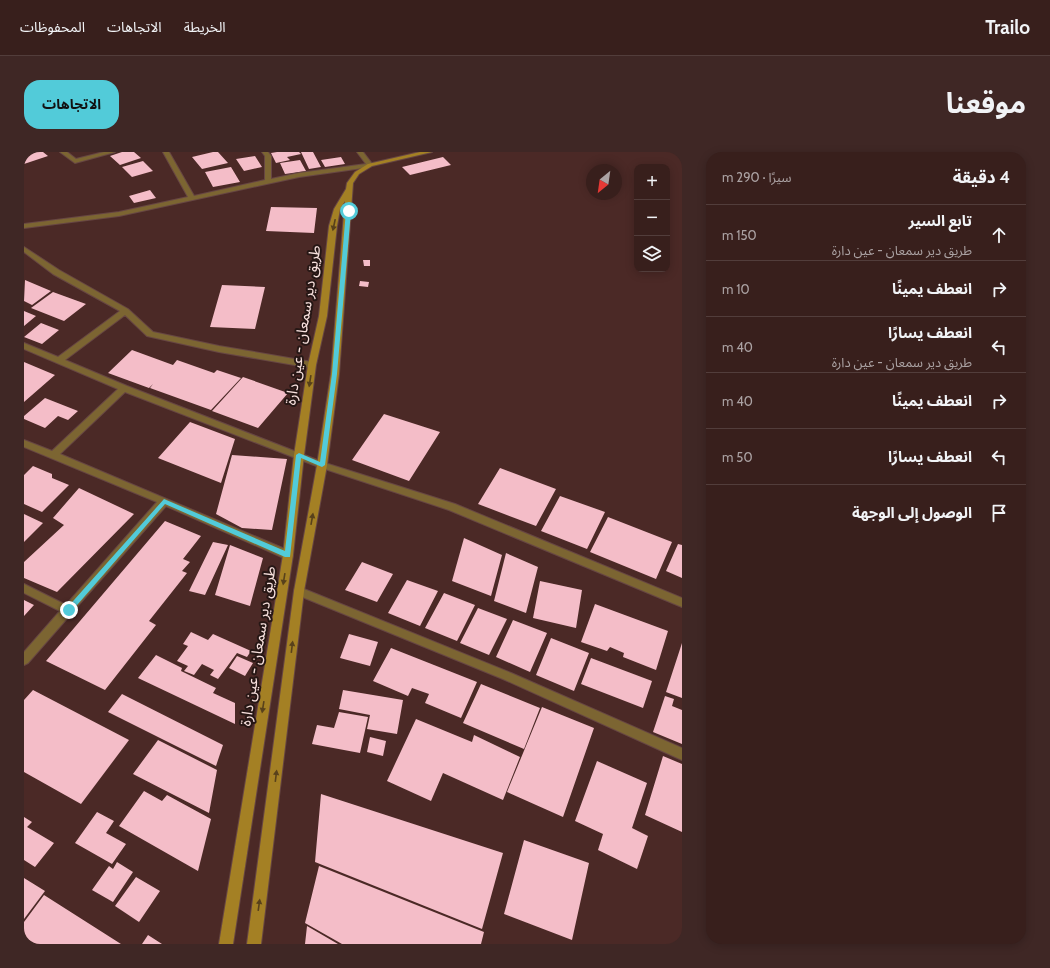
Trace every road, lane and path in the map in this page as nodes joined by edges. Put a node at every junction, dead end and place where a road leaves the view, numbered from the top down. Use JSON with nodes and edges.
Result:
{"nodes":[{"id":1,"x":63,"y":152,"type":"edge"},
{"id":2,"x":112,"y":152,"type":"edge"},
{"id":3,"x":166,"y":152,"type":"edge"},
{"id":4,"x":266,"y":152,"type":"edge"},
{"id":5,"x":360,"y":152,"type":"edge"},
{"id":6,"x":429,"y":152,"type":"edge"},
{"id":7,"x":370,"y":165,"type":"junction"},
{"id":8,"x":268,"y":181,"type":"junction"},
{"id":9,"x":349,"y":189,"type":"junction"},
{"id":10,"x":192,"y":198,"type":"junction"},
{"id":11,"x":24,"y":226,"type":"edge"},
{"id":12,"x":24,"y":249,"type":"edge"},
{"id":13,"x":125,"y":311,"type":"junction"},
{"id":14,"x":24,"y":346,"type":"edge"},
{"id":15,"x":60,"y":360,"type":"junction"},
{"id":16,"x":312,"y":365,"type":"junction"},
{"id":17,"x":124,"y":388,"type":"junction"},
{"id":18,"x":26,"y":447,"type":"edge"},
{"id":19,"x":53,"y":455,"type":"junction"},
{"id":20,"x":299,"y":455,"type":"junction"},
{"id":21,"x":322,"y":465,"type":"junction"},
{"id":22,"x":164,"y":501,"type":"junction"},
{"id":23,"x":288,"y":555,"type":"junction"},
{"id":24,"x":24,"y":588,"type":"edge"},
{"id":25,"x":299,"y":591,"type":"junction"},
{"id":26,"x":682,"y":603,"type":"edge"},
{"id":27,"x":69,"y":610,"type":"junction"},
{"id":28,"x":24,"y":660,"type":"edge"},
{"id":29,"x":682,"y":754,"type":"edge"},
{"id":30,"x":226,"y":944,"type":"edge"},
{"id":31,"x":254,"y":944,"type":"edge"}],
"edges":[{"from":1,"to":2,"type":"street"},
{"from":3,"to":10,"type":"street"},
{"from":4,"to":8,"type":"street"},
{"from":5,"to":7,"type":"street"},
{"from":6,"to":7,"type":"main road","name":"طريق دير سمعان - عين دارة"},
{"from":7,"to":8,"type":"street"},
{"from":7,"to":9,"type":"main road","name":"طريق دير سمعان - عين دارة"},
{"from":8,"to":10,"type":"street"},
{"from":9,"to":16,"type":"main road","name":"طريق دير سمعان - عين دارة","one_way":true},
{"from":9,"to":21,"type":"main road","name":"طريق دير سمعان - عين دارة"},
{"from":10,"to":11,"type":"street"},
{"from":12,"to":13,"type":"street"},
{"from":13,"to":15,"type":"street"},
{"from":13,"to":16,"type":"street"},
{"from":14,"to":15,"type":"street"},
{"from":15,"to":17,"type":"street"},
{"from":16,"to":20,"type":"main road","name":"طريق دير سمعان - عين دارة","one_way":true},
{"from":17,"to":19,"type":"street"},
{"from":17,"to":20,"type":"street"},
{"from":18,"to":19,"type":"street"},
{"from":19,"to":22,"type":"street"},
{"from":20,"to":21,"type":"street"},
{"from":20,"to":23,"type":"main road","name":"طريق دير سمعان - عين دارة"},
{"from":25,"to":21,"type":"main road","name":"طريق دير سمعان - عين دارة","one_way":true},
{"from":21,"to":26,"type":"street"},
{"from":22,"to":23,"type":"street"},
{"from":22,"to":27,"type":"street"},
{"from":23,"to":30,"type":"main road","name":"طريق دير سمعان - عين دارة","one_way":true},
{"from":24,"to":27,"type":"street"},
{"from":25,"to":29,"type":"street"},
{"from":31,"to":25,"type":"main road","name":"طريق دير سمعان - عين دارة","one_way":true},
{"from":27,"to":28,"type":"street"}]}
